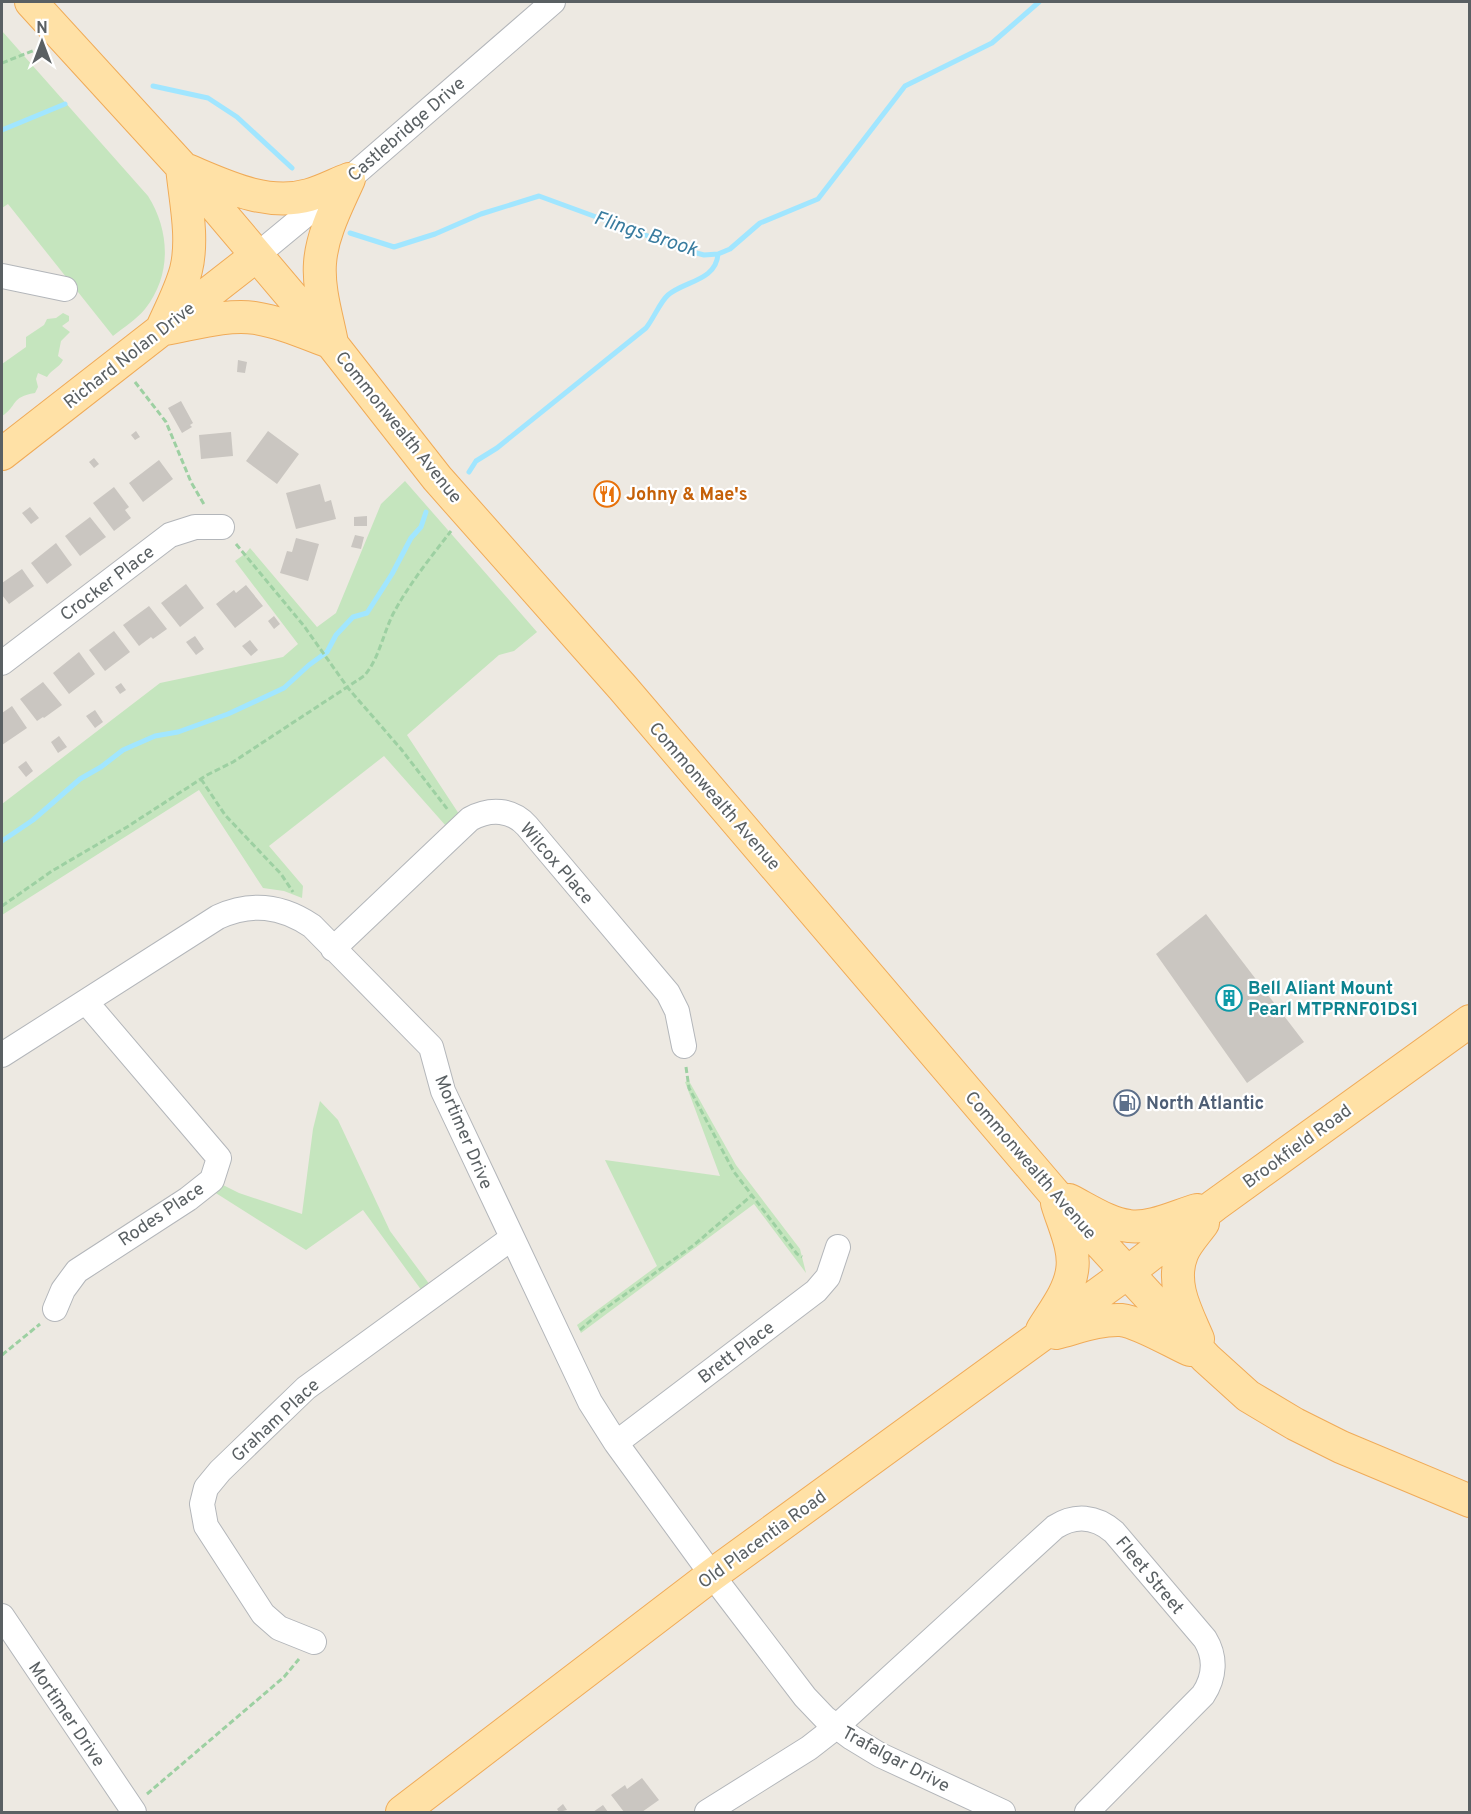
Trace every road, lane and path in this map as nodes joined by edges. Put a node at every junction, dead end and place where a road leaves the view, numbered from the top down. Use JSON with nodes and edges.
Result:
{"nodes":[{"id":1,"x":31,"y":2,"type":"edge"},
{"id":2,"x":553,"y":2,"type":"edge"},
{"id":3,"x":34,"y":50,"type":"dead end"},
{"id":4,"x":2,"y":63,"type":"edge"},
{"id":5,"x":182,"y":167,"type":"junction"},
{"id":6,"x":349,"y":179,"type":"junction"},
{"id":7,"x":256,"y":255,"type":"junction"},
{"id":8,"x":2,"y":276,"type":"edge"},
{"id":9,"x":64,"y":289,"type":"dead end"},
{"id":10,"x":161,"y":330,"type":"junction"},
{"id":11,"x":332,"y":344,"type":"junction"},
{"id":12,"x":133,"y":378,"type":"dead end"},
{"id":13,"x":2,"y":454,"type":"edge"},
{"id":14,"x":222,"y":527,"type":"junction"},
{"id":15,"x":452,"y":531,"type":"dead end"},
{"id":16,"x":2,"y":663,"type":"edge"},
{"id":17,"x":348,"y":688,"type":"junction"},
{"id":18,"x":201,"y":779,"type":"junction"},
{"id":19,"x":462,"y":827,"type":"junction"},
{"id":20,"x":2,"y":906,"type":"edge"},
{"id":21,"x":291,"y":914,"type":"junction"},
{"id":22,"x":333,"y":949,"type":"junction"},
{"id":23,"x":87,"y":1002,"type":"junction"},
{"id":24,"x":1470,"y":1021,"type":"edge"},
{"id":25,"x":684,"y":1046,"type":"joint"},
{"id":26,"x":2,"y":1055,"type":"edge"},
{"id":27,"x":1053,"y":1192,"type":"junction"},
{"id":28,"x":751,"y":1196,"type":"junction"},
{"id":29,"x":1215,"y":1205,"type":"junction"},
{"id":30,"x":512,"y":1238,"type":"junction"},
{"id":31,"x":838,"y":1247,"type":"dead end"},
{"id":32,"x":802,"y":1257,"type":"dead end"},
{"id":33,"x":1127,"y":1273,"type":"junction"},
{"id":34,"x":55,"y":1309,"type":"joint"},
{"id":35,"x":1038,"y":1338,"type":"junction"},
{"id":36,"x":562,"y":1342,"type":"junction"},
{"id":37,"x":2,"y":1355,"type":"edge"},
{"id":38,"x":1206,"y":1358,"type":"junction"},
{"id":39,"x":616,"y":1443,"type":"junction"},
{"id":40,"x":1470,"y":1501,"type":"edge"},
{"id":41,"x":712,"y":1575,"type":"junction"},
{"id":42,"x":2,"y":1616,"type":"edge"},
{"id":43,"x":314,"y":1642,"type":"joint"},
{"id":44,"x":836,"y":1727,"type":"junction"},
{"id":45,"x":133,"y":1812,"type":"edge"},
{"id":46,"x":402,"y":1812,"type":"edge"},
{"id":47,"x":707,"y":1812,"type":"edge"},
{"id":48,"x":1003,"y":1812,"type":"edge"},
{"id":49,"x":1087,"y":1812,"type":"edge"}],
"edges":[{"from":1,"to":5,"type":"main road","name":"Commonwealth Avenue"},
{"from":2,"to":6,"type":"street","name":"Castlebridge Drive"},
{"from":3,"to":4,"type":"path"},
{"from":5,"to":6,"type":"main road"},
{"from":5,"to":7,"type":"main road","name":"Commonwealth Avenue"},
{"from":5,"to":10,"type":"main road"},
{"from":6,"to":7,"type":"street","name":"Castlebridge Drive"},
{"from":6,"to":11,"type":"main road"},
{"from":7,"to":10,"type":"main road","name":"Richard Nolan Drive"},
{"from":7,"to":11,"type":"main road","name":"Commonwealth Avenue"},
{"from":8,"to":9,"type":"street"},
{"from":10,"to":11,"type":"main road"},
{"from":10,"to":13,"type":"main road","name":"Richard Nolan Drive"},
{"from":11,"to":27,"type":"main road","name":"Commonwealth Avenue"},
{"from":12,"to":14,"type":"path"},
{"from":14,"to":16,"type":"street","name":"Crocker Place"},
{"from":14,"to":17,"type":"path"},
{"from":15,"to":17,"type":"path"},
{"from":17,"to":18,"type":"path"},
{"from":17,"to":19,"type":"path"},
{"from":18,"to":20,"type":"path"},
{"from":18,"to":21,"type":"path"},
{"from":19,"to":22,"type":"street","name":"Wilcox Place"},
{"from":19,"to":25,"type":"street","name":"Wilcox Place"},
{"from":21,"to":22,"type":"street","name":"Mortimer Drive"},
{"from":21,"to":23,"type":"street","name":"Mortimer Drive"},
{"from":22,"to":30,"type":"street","name":"Mortimer Drive"},
{"from":23,"to":26,"type":"street","name":"Mortimer Drive"},
{"from":23,"to":34,"type":"street","name":"Rodes Place"},
{"from":24,"to":29,"type":"main road","name":"Brookfield Road"},
{"from":25,"to":28,"type":"path"},
{"from":27,"to":29,"type":"main road"},
{"from":27,"to":33,"type":"main road","name":"Commonwealth Avenue"},
{"from":27,"to":35,"type":"main road"},
{"from":28,"to":32,"type":"path"},
{"from":28,"to":36,"type":"path"},
{"from":29,"to":33,"type":"main road","name":"Brookfield Road"},
{"from":29,"to":38,"type":"main road"},
{"from":30,"to":36,"type":"street","name":"Mortimer Drive"},
{"from":30,"to":43,"type":"street","name":"Graham Place"},
{"from":31,"to":39,"type":"street","name":"Brett Place"},
{"from":33,"to":35,"type":"main road","name":"Old Placentia Road"},
{"from":33,"to":38,"type":"main road","name":"Commonwealth Avenue"},
{"from":34,"to":37,"type":"path"},
{"from":35,"to":38,"type":"main road"},
{"from":35,"to":41,"type":"main road","name":"Old Placentia Road"},
{"from":36,"to":39,"type":"street","name":"Mortimer Drive"},
{"from":38,"to":40,"type":"main road","name":"Commonwealth Avenue"},
{"from":39,"to":41,"type":"street","name":"Mortimer Drive"},
{"from":41,"to":44,"type":"street","name":"Trafalgar Drive"},
{"from":41,"to":46,"type":"main road","name":"Old Placentia Road"},
{"from":42,"to":45,"type":"street","name":"Mortimer Drive"},
{"from":43,"to":45,"type":"path"},
{"from":44,"to":47,"type":"street","name":"Fleet Street"},
{"from":44,"to":48,"type":"street","name":"Trafalgar Drive"},
{"from":44,"to":49,"type":"street","name":"Fleet Street"}]}
